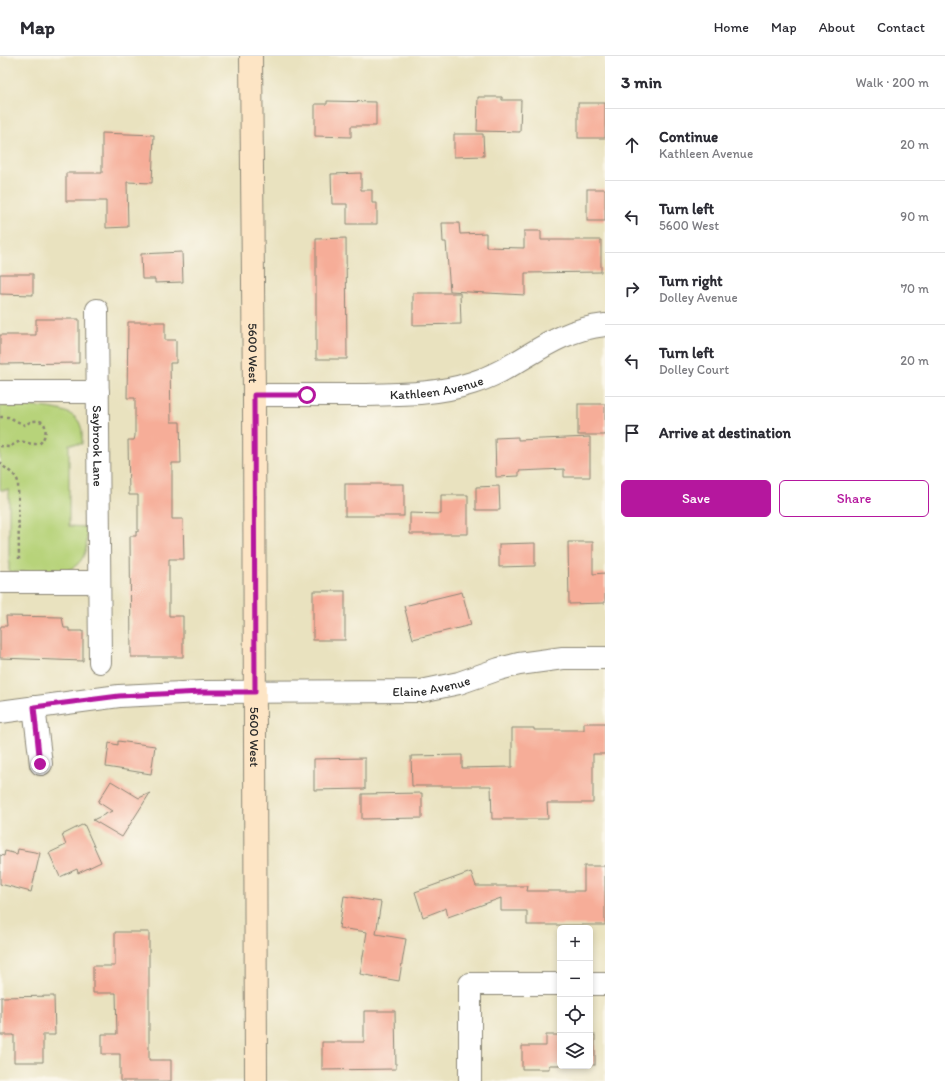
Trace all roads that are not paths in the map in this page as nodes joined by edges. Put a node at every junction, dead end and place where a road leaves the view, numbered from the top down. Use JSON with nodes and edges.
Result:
{"nodes":[{"id":1,"x":251,"y":56,"type":"edge"},
{"id":2,"x":97,"y":310,"type":"dead end"},
{"id":3,"x":605,"y":325,"type":"edge"},
{"id":4,"x":0,"y":392,"type":"edge"},
{"id":5,"x":98,"y":392,"type":"junction"},
{"id":6,"x":254,"y":395,"type":"junction"},
{"id":7,"x":0,"y":582,"type":"edge"},
{"id":8,"x":99,"y":582,"type":"junction"},
{"id":9,"x":605,"y":658,"type":"edge"},
{"id":10,"x":100,"y":662,"type":"dead end"},
{"id":11,"x":255,"y":692,"type":"junction"},
{"id":12,"x":34,"y":707,"type":"junction"},
{"id":13,"x":0,"y":712,"type":"edge"},
{"id":14,"x":40,"y":764,"type":"dead end"},
{"id":15,"x":557,"y":984,"type":"edge"},
{"id":16,"x":593,"y":984,"type":"edge"},
{"id":17,"x":605,"y":984,"type":"edge"},
{"id":18,"x":256,"y":1081,"type":"edge"},
{"id":19,"x":470,"y":1081,"type":"edge"}],
"edges":[{"from":1,"to":6,"type":"main road","name":"5600 West"},
{"from":2,"to":5,"type":"street","name":"Saybrook Lane"},
{"from":3,"to":6,"type":"street","name":"Kathleen Avenue"},
{"from":4,"to":5,"type":"street"},
{"from":5,"to":8,"type":"street","name":"Saybrook Lane"},
{"from":6,"to":11,"type":"main road","name":"5600 West"},
{"from":7,"to":8,"type":"street"},
{"from":8,"to":10,"type":"street","name":"Saybrook Lane"},
{"from":9,"to":11,"type":"street","name":"Elaine Avenue"},
{"from":11,"to":12,"type":"street","name":"Elaine Avenue"},
{"from":11,"to":18,"type":"main road","name":"5600 West"},
{"from":12,"to":13,"type":"street","name":"Elaine Avenue"},
{"from":12,"to":14,"type":"street"},
{"from":15,"to":19,"type":"street"},
{"from":16,"to":17,"type":"street"}]}
